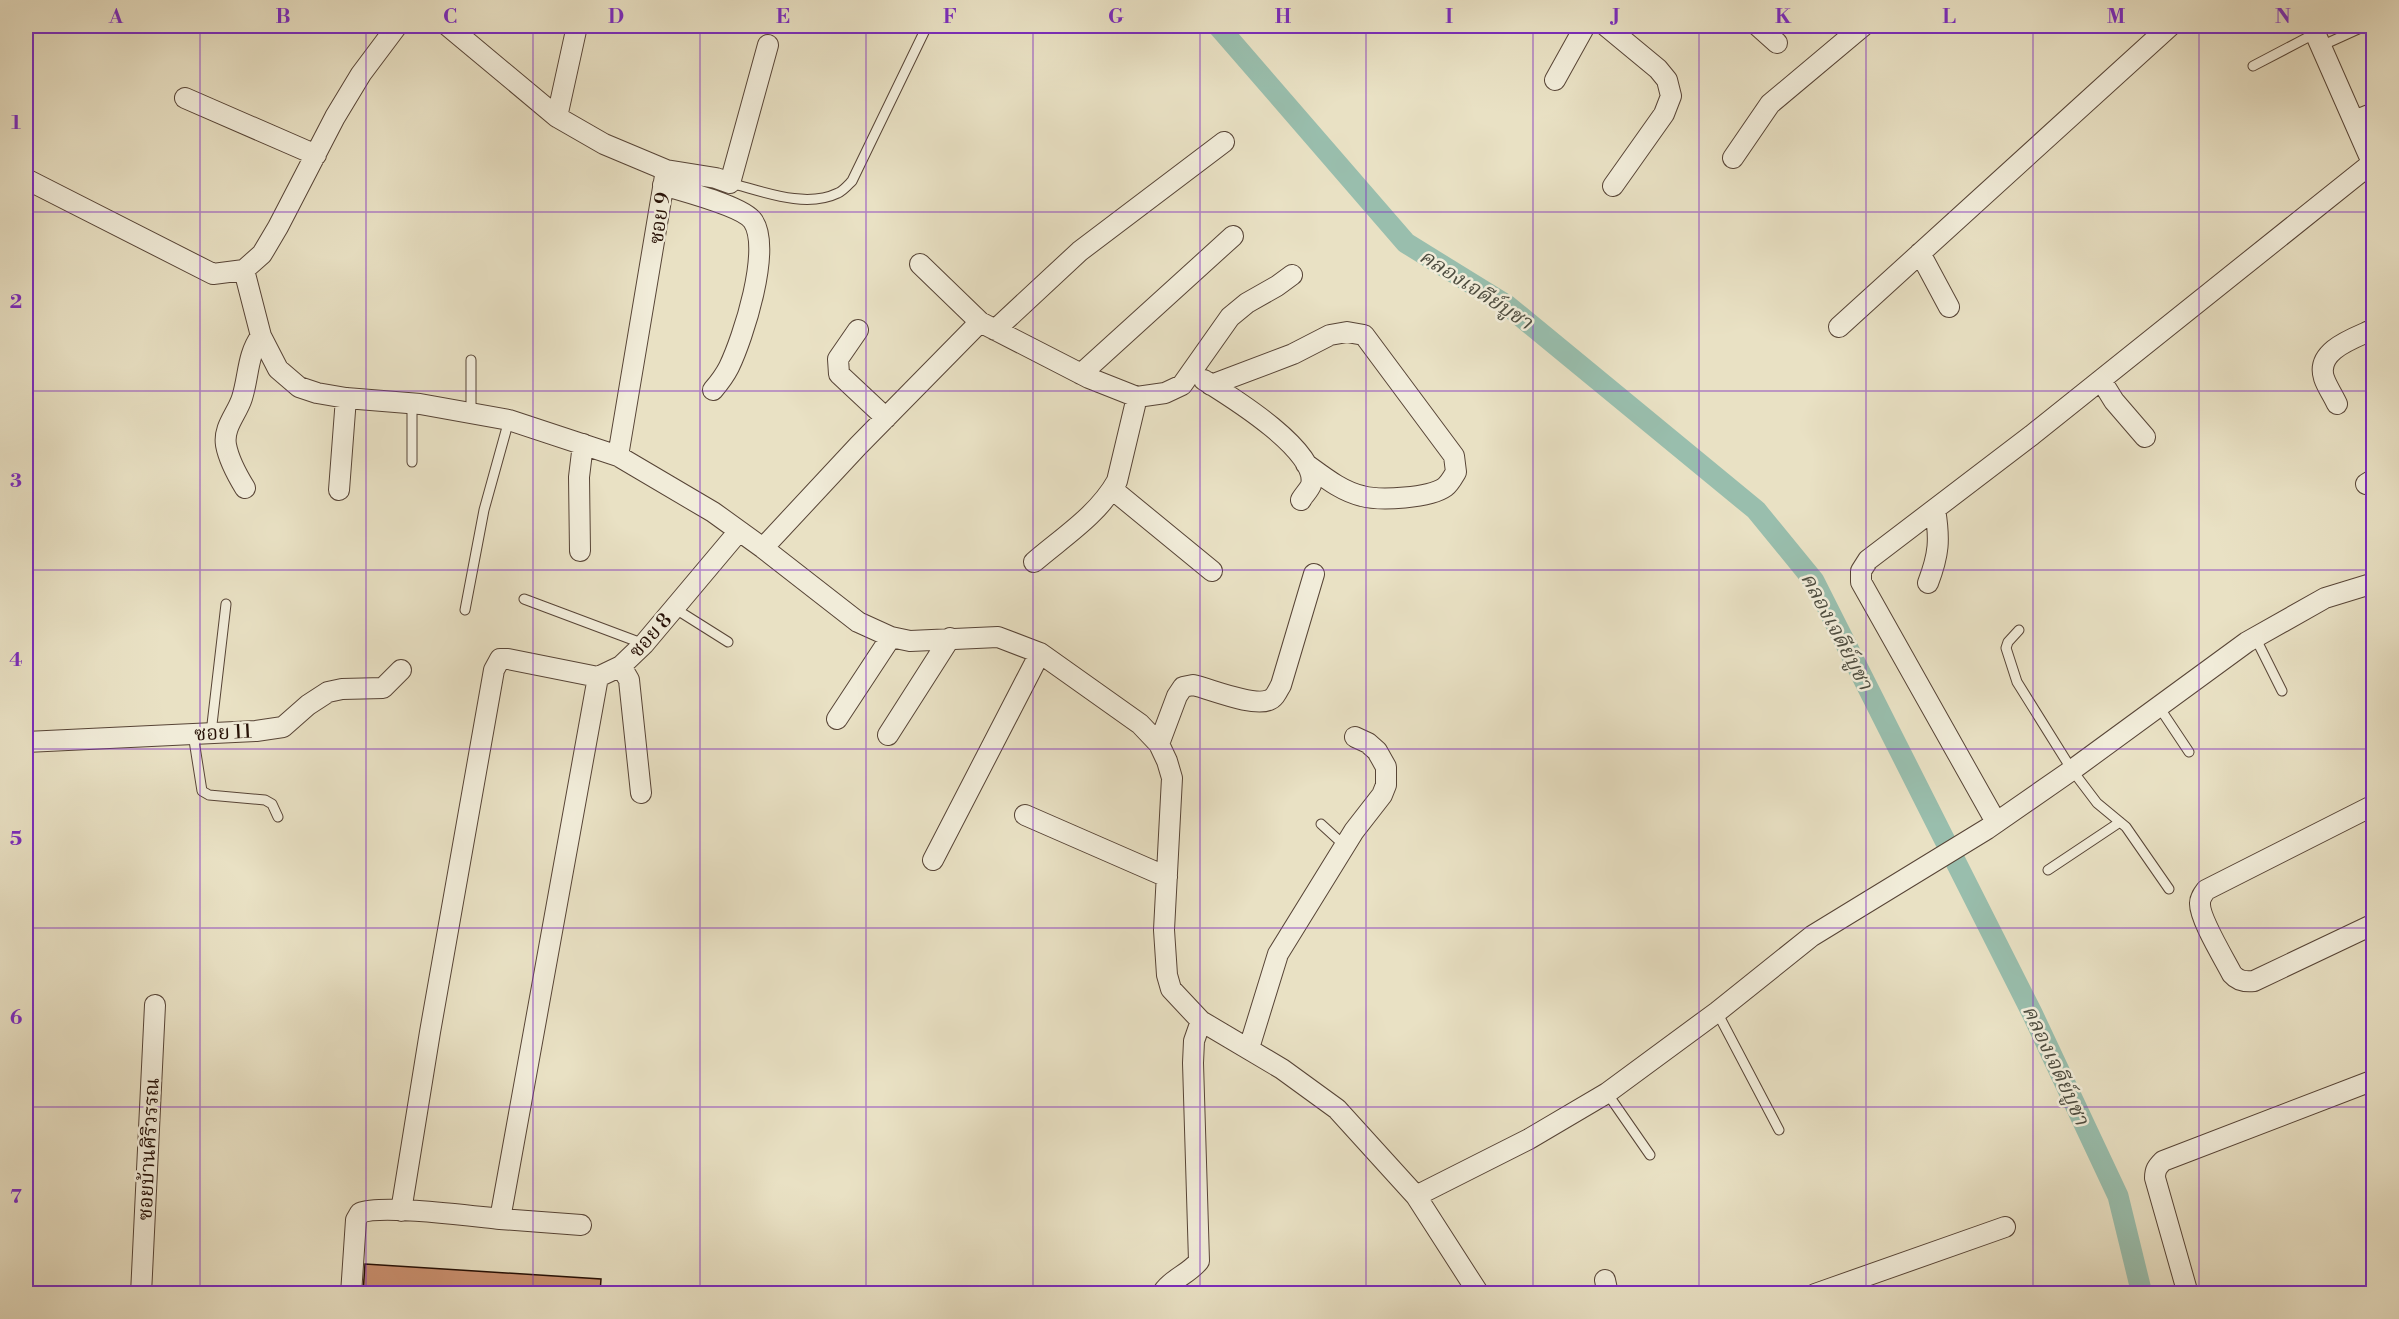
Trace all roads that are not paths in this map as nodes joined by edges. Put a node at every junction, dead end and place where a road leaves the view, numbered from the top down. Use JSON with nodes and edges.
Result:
{"nodes":[{"id":1,"x":397,"y":26,"type":"edge"},
{"id":2,"x":448,"y":26,"type":"edge"},
{"id":3,"x":577,"y":26,"type":"edge"},
{"id":4,"x":927,"y":26,"type":"edge"},
{"id":5,"x":1586,"y":26,"type":"edge"},
{"id":6,"x":1606,"y":26,"type":"edge"},
{"id":7,"x":1758,"y":26,"type":"edge"},
{"id":8,"x":1863,"y":26,"type":"edge"},
{"id":9,"x":2170,"y":26,"type":"edge"},
{"id":10,"x":2365,"y":26,"type":"edge"},
{"id":11,"x":2316,"y":35,"type":"edge"},
{"id":12,"x":1776,"y":43,"type":"dead end"},
{"id":13,"x":768,"y":45,"type":"dead end"},
{"id":14,"x":2253,"y":66,"type":"dead end"},
{"id":15,"x":1555,"y":80,"type":"dead end"},
{"id":16,"x":186,"y":98,"type":"dead end"},
{"id":17,"x":2373,"y":113,"type":"edge"},
{"id":18,"x":557,"y":117,"type":"junction"},
{"id":19,"x":2354,"y":121,"type":"junction"},
{"id":20,"x":1224,"y":142,"type":"dead end"},
{"id":21,"x":316,"y":155,"type":"junction"},
{"id":22,"x":1733,"y":158,"type":"dead end"},
{"id":23,"x":2373,"y":165,"type":"edge"},
{"id":24,"x":665,"y":178,"type":"junction"},
{"id":25,"x":26,"y":179,"type":"edge"},
{"id":26,"x":730,"y":183,"type":"junction"},
{"id":27,"x":1613,"y":186,"type":"dead end"},
{"id":28,"x":1233,"y":236,"type":"dead end"},
{"id":29,"x":1920,"y":253,"type":"junction"},
{"id":30,"x":920,"y":264,"type":"dead end"},
{"id":31,"x":244,"y":270,"type":"junction"},
{"id":32,"x":1292,"y":275,"type":"dead end"},
{"id":33,"x":1949,"y":307,"type":"dead end"},
{"id":34,"x":987,"y":326,"type":"junction"},
{"id":35,"x":1839,"y":327,"type":"dead end"},
{"id":36,"x":2373,"y":329,"type":"edge"},
{"id":37,"x":858,"y":330,"type":"dead end"},
{"id":38,"x":261,"y":336,"type":"junction"},
{"id":39,"x":471,"y":360,"type":"dead end"},
{"id":40,"x":1191,"y":373,"type":"junction"},
{"id":41,"x":1081,"y":374,"type":"junction"},
{"id":42,"x":2100,"y":380,"type":"junction"},
{"id":43,"x":1211,"y":385,"type":"junction"},
{"id":44,"x":713,"y":390,"type":"dead end"},
{"id":45,"x":346,"y":398,"type":"junction"},
{"id":46,"x":1137,"y":398,"type":"junction"},
{"id":47,"x":412,"y":403,"type":"junction"},
{"id":48,"x":2337,"y":404,"type":"dead end"},
{"id":49,"x":471,"y":414,"type":"junction"},
{"id":50,"x":886,"y":418,"type":"junction"},
{"id":51,"x":509,"y":420,"type":"junction"},
{"id":52,"x":2145,"y":437,"type":"dead end"},
{"id":53,"x":583,"y":444,"type":"junction"},
{"id":54,"x":618,"y":456,"type":"junction"},
{"id":55,"x":412,"y":462,"type":"dead end"},
{"id":56,"x":1306,"y":464,"type":"junction"},
{"id":57,"x":245,"y":488,"type":"dead end"},
{"id":58,"x":1112,"y":489,"type":"junction"},
{"id":59,"x":339,"y":490,"type":"dead end"},
{"id":60,"x":1300,"y":500,"type":"dead end"},
{"id":61,"x":1935,"y":509,"type":"junction"},
{"id":62,"x":739,"y":531,"type":"junction"},
{"id":63,"x":764,"y":548,"type":"junction"},
{"id":64,"x":580,"y":551,"type":"dead end"},
{"id":65,"x":1034,"y":562,"type":"dead end"},
{"id":66,"x":1212,"y":571,"type":"dead end"},
{"id":67,"x":1314,"y":574,"type":"dead end"},
{"id":68,"x":1928,"y":583,"type":"dead end"},
{"id":69,"x":2373,"y":583,"type":"edge"},
{"id":70,"x":524,"y":599,"type":"dead end"},
{"id":71,"x":226,"y":604,"type":"dead end"},
{"id":72,"x":674,"y":608,"type":"junction"},
{"id":73,"x":465,"y":610,"type":"dead end"},
{"id":74,"x":2019,"y":630,"type":"dead end"},
{"id":75,"x":891,"y":637,"type":"junction"},
{"id":76,"x":950,"y":638,"type":"junction"},
{"id":77,"x":2255,"y":638,"type":"junction"},
{"id":78,"x":728,"y":642,"type":"dead end"},
{"id":79,"x":644,"y":645,"type":"junction"},
{"id":80,"x":1040,"y":653,"type":"junction"},
{"id":81,"x":621,"y":666,"type":"junction"},
{"id":82,"x":401,"y":670,"type":"dead end"},
{"id":83,"x":598,"y":677,"type":"junction"},
{"id":84,"x":2282,"y":691,"type":"dead end"},
{"id":85,"x":2159,"y":707,"type":"junction"},
{"id":86,"x":837,"y":719,"type":"dead end"},
{"id":87,"x":202,"y":734,"type":"junction"},
{"id":88,"x":888,"y":735,"type":"dead end"},
{"id":89,"x":1355,"y":737,"type":"dead end"},
{"id":90,"x":26,"y":741,"type":"edge"},
{"id":91,"x":1159,"y":744,"type":"junction"},
{"id":92,"x":2189,"y":752,"type":"dead end"},
{"id":93,"x":2072,"y":770,"type":"junction"},
{"id":94,"x":640,"y":793,"type":"dead end"},
{"id":95,"x":2373,"y":805,"type":"edge"},
{"id":96,"x":1025,"y":815,"type":"dead end"},
{"id":97,"x":278,"y":818,"type":"dead end"},
{"id":98,"x":2120,"y":822,"type":"junction"},
{"id":99,"x":1321,"y":824,"type":"dead end"},
{"id":100,"x":1992,"y":825,"type":"junction"},
{"id":101,"x":1345,"y":846,"type":"junction"},
{"id":102,"x":933,"y":860,"type":"dead end"},
{"id":103,"x":2048,"y":870,"type":"dead end"},
{"id":104,"x":1167,"y":877,"type":"junction"},
{"id":105,"x":2169,"y":889,"type":"dead end"},
{"id":106,"x":2373,"y":924,"type":"edge"},
{"id":107,"x":155,"y":1005,"type":"dead end"},
{"id":108,"x":1718,"y":1011,"type":"junction"},
{"id":109,"x":1201,"y":1021,"type":"junction"},
{"id":110,"x":1249,"y":1048,"type":"junction"},
{"id":111,"x":2373,"y":1080,"type":"edge"},
{"id":112,"x":1607,"y":1093,"type":"junction"},
{"id":113,"x":1779,"y":1130,"type":"dead end"},
{"id":114,"x":1650,"y":1155,"type":"dead end"},
{"id":115,"x":1416,"y":1196,"type":"junction"},
{"id":116,"x":401,"y":1211,"type":"junction"},
{"id":117,"x":500,"y":1219,"type":"junction"},
{"id":118,"x":581,"y":1225,"type":"dead end"},
{"id":119,"x":2005,"y":1227,"type":"dead end"},
{"id":120,"x":141,"y":1293,"type":"edge"},
{"id":121,"x":351,"y":1293,"type":"edge"},
{"id":122,"x":1162,"y":1293,"type":"edge"},
{"id":123,"x":1479,"y":1293,"type":"edge"},
{"id":124,"x":1815,"y":1293,"type":"edge"},
{"id":125,"x":2188,"y":1293,"type":"edge"}],
"edges":[{"from":1,"to":21,"type":"street"},
{"from":2,"to":18,"type":"street","name":"ซอย 9"},
{"from":3,"to":18,"type":"street"},
{"from":4,"to":26,"type":"lane"},
{"from":5,"to":15,"type":"street"},
{"from":6,"to":27,"type":"street"},
{"from":7,"to":12,"type":"street"},
{"from":8,"to":22,"type":"street"},
{"from":9,"to":29,"type":"street"},
{"from":10,"to":11,"type":"lane"},
{"from":11,"to":14,"type":"lane"},
{"from":11,"to":19,"type":"street"},
{"from":13,"to":26,"type":"street"},
{"from":16,"to":21,"type":"street"},
{"from":17,"to":19,"type":"street"},
{"from":18,"to":24,"type":"street","name":"ซอย 9"},
{"from":19,"to":23,"type":"street"},
{"from":20,"to":34,"type":"street"},
{"from":21,"to":31,"type":"street"},
{"from":23,"to":42,"type":"street"},
{"from":24,"to":26,"type":"street"},
{"from":24,"to":44,"type":"street"},
{"from":24,"to":54,"type":"street","name":"ซอย 9"},
{"from":25,"to":31,"type":"street"},
{"from":28,"to":41,"type":"street"},
{"from":29,"to":33,"type":"street"},
{"from":29,"to":35,"type":"street"},
{"from":30,"to":34,"type":"street"},
{"from":31,"to":38,"type":"street"},
{"from":32,"to":40,"type":"street"},
{"from":34,"to":41,"type":"street"},
{"from":34,"to":50,"type":"street"},
{"from":36,"to":48,"type":"street"},
{"from":37,"to":50,"type":"street"},
{"from":38,"to":45,"type":"street"},
{"from":38,"to":57,"type":"street"},
{"from":39,"to":49,"type":"lane"},
{"from":40,"to":43,"type":"street"},
{"from":40,"to":46,"type":"street"},
{"from":41,"to":46,"type":"street"},
{"from":42,"to":52,"type":"street"},
{"from":42,"to":61,"type":"street"},
{"from":43,"to":56,"type":"street"},
{"from":43,"to":56,"type":"street"},
{"from":45,"to":47,"type":"street"},
{"from":45,"to":59,"type":"street"},
{"from":46,"to":58,"type":"street"},
{"from":47,"to":49,"type":"street"},
{"from":47,"to":55,"type":"lane"},
{"from":49,"to":51,"type":"street"},
{"from":50,"to":63,"type":"street"},
{"from":51,"to":53,"type":"street"},
{"from":51,"to":73,"type":"lane"},
{"from":53,"to":54,"type":"street"},
{"from":53,"to":64,"type":"street"},
{"from":54,"to":62,"type":"street"},
{"from":56,"to":60,"type":"street"},
{"from":58,"to":65,"type":"street"},
{"from":58,"to":66,"type":"street"},
{"from":61,"to":68,"type":"street"},
{"from":61,"to":100,"type":"street"},
{"from":62,"to":63,"type":"street"},
{"from":62,"to":72,"type":"street","name":"ซอย 8"},
{"from":63,"to":75,"type":"street"},
{"from":67,"to":91,"type":"street"},
{"from":69,"to":77,"type":"street"},
{"from":70,"to":79,"type":"lane"},
{"from":71,"to":87,"type":"lane"},
{"from":72,"to":78,"type":"lane"},
{"from":72,"to":79,"type":"street","name":"ซอย 8"},
{"from":74,"to":93,"type":"lane"},
{"from":75,"to":76,"type":"street"},
{"from":75,"to":86,"type":"street"},
{"from":76,"to":80,"type":"street"},
{"from":76,"to":88,"type":"street"},
{"from":77,"to":84,"type":"lane"},
{"from":77,"to":85,"type":"street"},
{"from":79,"to":81,"type":"street","name":"ซอย 8"},
{"from":80,"to":91,"type":"street"},
{"from":80,"to":102,"type":"street"},
{"from":81,"to":83,"type":"street"},
{"from":81,"to":94,"type":"street","name":"ซอย 8"},
{"from":82,"to":87,"type":"street","name":"ซอย 11"},
{"from":83,"to":116,"type":"street"},
{"from":83,"to":117,"type":"street"},
{"from":85,"to":92,"type":"lane"},
{"from":85,"to":93,"type":"street"},
{"from":87,"to":90,"type":"street","name":"ซอย 11"},
{"from":87,"to":97,"type":"lane"},
{"from":89,"to":101,"type":"street"},
{"from":91,"to":104,"type":"street"},
{"from":93,"to":98,"type":"lane"},
{"from":93,"to":100,"type":"street"},
{"from":95,"to":106,"type":"street"},
{"from":96,"to":104,"type":"street"},
{"from":98,"to":103,"type":"lane"},
{"from":98,"to":105,"type":"lane"},
{"from":99,"to":101,"type":"lane"},
{"from":100,"to":108,"type":"street"},
{"from":101,"to":110,"type":"street"},
{"from":104,"to":109,"type":"street"},
{"from":107,"to":120,"type":"street","name":"ซอยบ้านศิริวรรณ"},
{"from":108,"to":112,"type":"street"},
{"from":108,"to":113,"type":"lane"},
{"from":109,"to":110,"type":"street"},
{"from":109,"to":122,"type":"street"},
{"from":110,"to":115,"type":"street"},
{"from":111,"to":125,"type":"street"},
{"from":112,"to":114,"type":"lane"},
{"from":112,"to":115,"type":"street"},
{"from":115,"to":123,"type":"street"},
{"from":116,"to":117,"type":"street"},
{"from":116,"to":121,"type":"street"},
{"from":117,"to":118,"type":"street"},
{"from":119,"to":124,"type":"street"}]}
